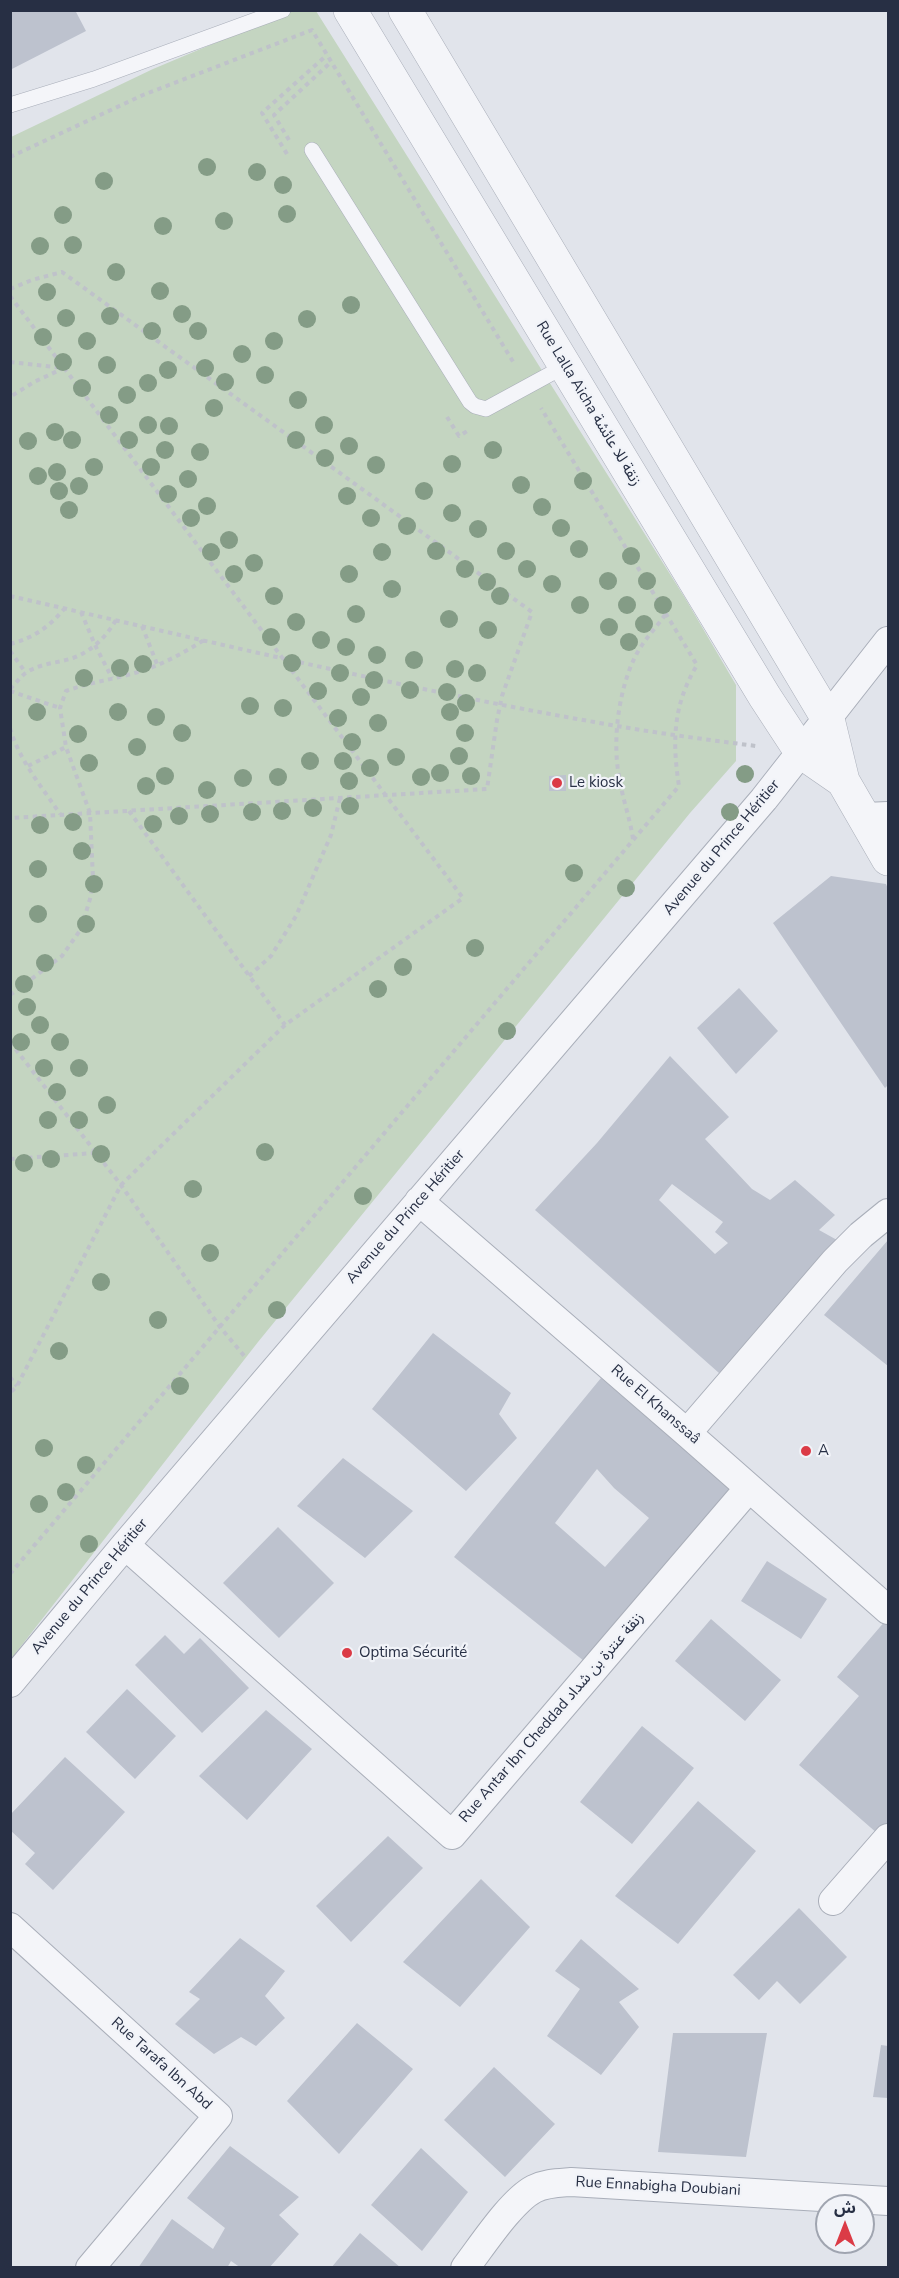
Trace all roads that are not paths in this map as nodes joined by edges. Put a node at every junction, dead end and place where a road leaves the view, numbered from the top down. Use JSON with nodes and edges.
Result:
{"nodes":[{"id":1,"x":283,"y":10,"type":"edge"},
{"id":2,"x":350,"y":10,"type":"edge"},
{"id":3,"x":405,"y":10,"type":"edge"},
{"id":4,"x":10,"y":105,"type":"edge"},
{"id":5,"x":476,"y":128,"type":"junction"},
{"id":6,"x":312,"y":150,"type":"dead end"},
{"id":7,"x":435,"y":152,"type":"junction"},
{"id":8,"x":565,"y":366,"type":"junction"},
{"id":9,"x":888,"y":641,"type":"edge"},
{"id":10,"x":828,"y":719,"type":"junction"},
{"id":11,"x":801,"y":752,"type":"junction"},
{"id":12,"x":843,"y":781,"type":"junction"},
{"id":13,"x":877,"y":816,"type":"edge"},
{"id":14,"x":888,"y":859,"type":"edge"},
{"id":15,"x":419,"y":1202,"type":"junction"},
{"id":16,"x":888,"y":1213,"type":"edge"},
{"id":17,"x":687,"y":1433,"type":"junction"},
{"id":18,"x":749,"y":1488,"type":"junction"},
{"id":19,"x":125,"y":1545,"type":"junction"},
{"id":20,"x":888,"y":1610,"type":"edge"},
{"id":21,"x":10,"y":1683,"type":"edge"},
{"id":22,"x":888,"y":1838,"type":"edge"},
{"id":23,"x":833,"y":1900,"type":"dead end"},
{"id":24,"x":10,"y":1927,"type":"edge"},
{"id":25,"x":888,"y":2201,"type":"edge"},
{"id":26,"x":90,"y":2268,"type":"edge"},
{"id":27,"x":465,"y":2268,"type":"edge"}],
"edges":[{"from":1,"to":4,"type":"lane"},
{"from":2,"to":7,"type":"street","name":"Rue Lalla Aicha زنقة للا عائشة"},
{"from":3,"to":5,"type":"street","name":"Rue Lalla Aicha زنقة للا عائشة"},
{"from":5,"to":7,"type":"street"},
{"from":5,"to":10,"type":"street","name":"Rue Lalla Aicha زنقة للا عائشة"},
{"from":6,"to":8,"type":"lane"},
{"from":7,"to":8,"type":"street","name":"Rue Lalla Aicha زنقة للا عائشة"},
{"from":8,"to":11,"type":"street","name":"Rue Lalla Aicha زنقة للا عائشة"},
{"from":9,"to":10,"type":"street","name":"Avenue du Prince Héritier"},
{"from":10,"to":11,"type":"street","name":"Avenue du Prince Héritier"},
{"from":10,"to":12,"type":"street","name":"Rue Lalla Aicha زنقة للا عائشة"},
{"from":11,"to":12,"type":"street","name":"Rue Lalla Aicha زنقة للا عائشة"},
{"from":11,"to":15,"type":"street","name":"Avenue du Prince Héritier"},
{"from":12,"to":13,"type":"street","name":"Rue Lalla Aicha زنقة للا عائشة"},
{"from":13,"to":14,"type":"street","name":"Rue Lalla Aicha زنقة للا عائشة"},
{"from":15,"to":17,"type":"street","name":"Rue El Khanssaâ"},
{"from":15,"to":19,"type":"street","name":"Avenue du Prince Héritier"},
{"from":16,"to":17,"type":"street"},
{"from":17,"to":18,"type":"street","name":"Rue El Khanssaâ"},
{"from":18,"to":19,"type":"street","name":"Rue Antar Ibn Cheddad زنقة عنترة بن شداد"},
{"from":18,"to":20,"type":"street","name":"Rue El Khanssaâ"},
{"from":19,"to":21,"type":"street","name":"Avenue du Prince Héritier"},
{"from":22,"to":23,"type":"street"},
{"from":24,"to":26,"type":"street","name":"Rue Tarafa Ibn Abd"},
{"from":25,"to":27,"type":"street","name":"Rue Ennabigha Doubiani"}]}
